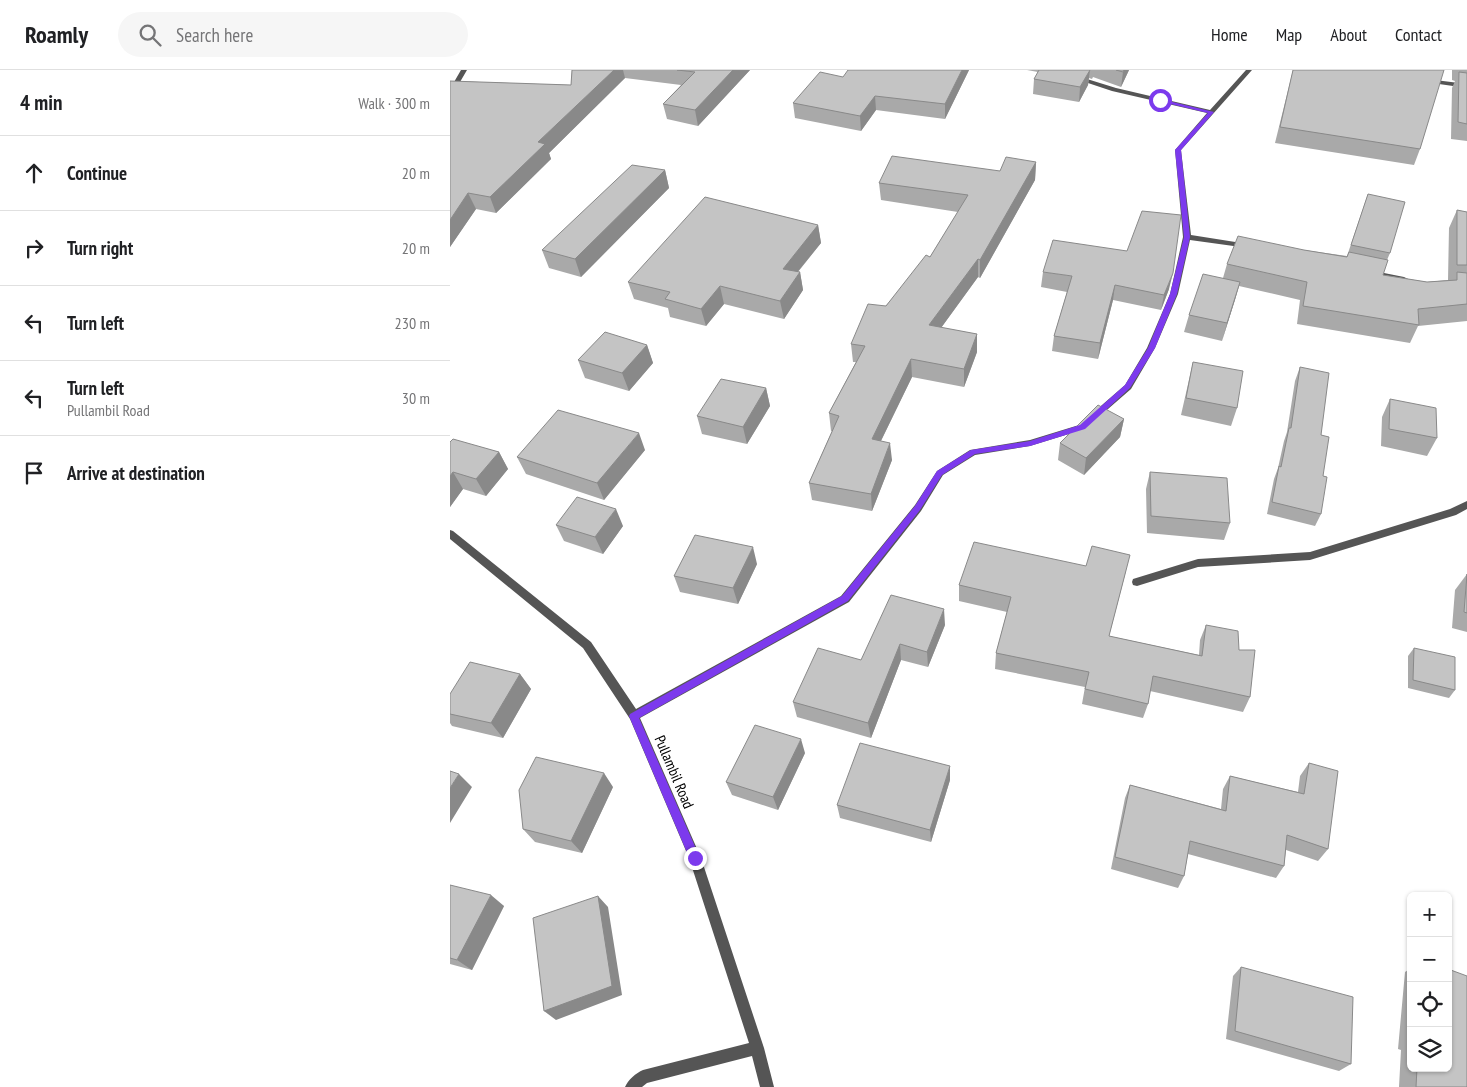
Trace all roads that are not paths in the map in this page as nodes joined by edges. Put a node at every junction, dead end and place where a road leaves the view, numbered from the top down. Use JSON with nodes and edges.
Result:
{"nodes":[{"id":1,"x":464,"y":70,"type":"edge"},
{"id":2,"x":1052,"y":70,"type":"edge"},
{"id":3,"x":1249,"y":70,"type":"edge"},
{"id":4,"x":1420,"y":80,"type":"edge"},
{"id":5,"x":1467,"y":86,"type":"edge"},
{"id":6,"x":452,"y":87,"type":"edge"},
{"id":7,"x":450,"y":94,"type":"edge"},
{"id":8,"x":1211,"y":112,"type":"junction"},
{"id":9,"x":1187,"y":237,"type":"junction"},
{"id":10,"x":1256,"y":247,"type":"edge"},
{"id":11,"x":1366,"y":270,"type":"edge"},
{"id":12,"x":1413,"y":282,"type":"edge"},
{"id":13,"x":1467,"y":504,"type":"edge"},
{"id":14,"x":450,"y":534,"type":"edge"},
{"id":15,"x":1137,"y":582,"type":"dead end"},
{"id":16,"x":634,"y":716,"type":"junction"},
{"id":17,"x":757,"y":1048,"type":"junction"},
{"id":18,"x":632,"y":1087,"type":"edge"},
{"id":19,"x":767,"y":1087,"type":"edge"}],
"edges":[{"from":1,"to":6,"type":"street"},
{"from":2,"to":8,"type":"street"},
{"from":3,"to":8,"type":"street"},
{"from":4,"to":5,"type":"street"},
{"from":6,"to":7,"type":"street"},
{"from":8,"to":9,"type":"street"},
{"from":9,"to":10,"type":"street"},
{"from":9,"to":16,"type":"street"},
{"from":11,"to":12,"type":"street"},
{"from":13,"to":15,"type":"street"},
{"from":14,"to":16,"type":"street","name":"Pullambil Road"},
{"from":16,"to":17,"type":"street","name":"Pullambil Road"},
{"from":17,"to":18,"type":"street"},
{"from":17,"to":19,"type":"street","name":"Pullambil Road"}]}
